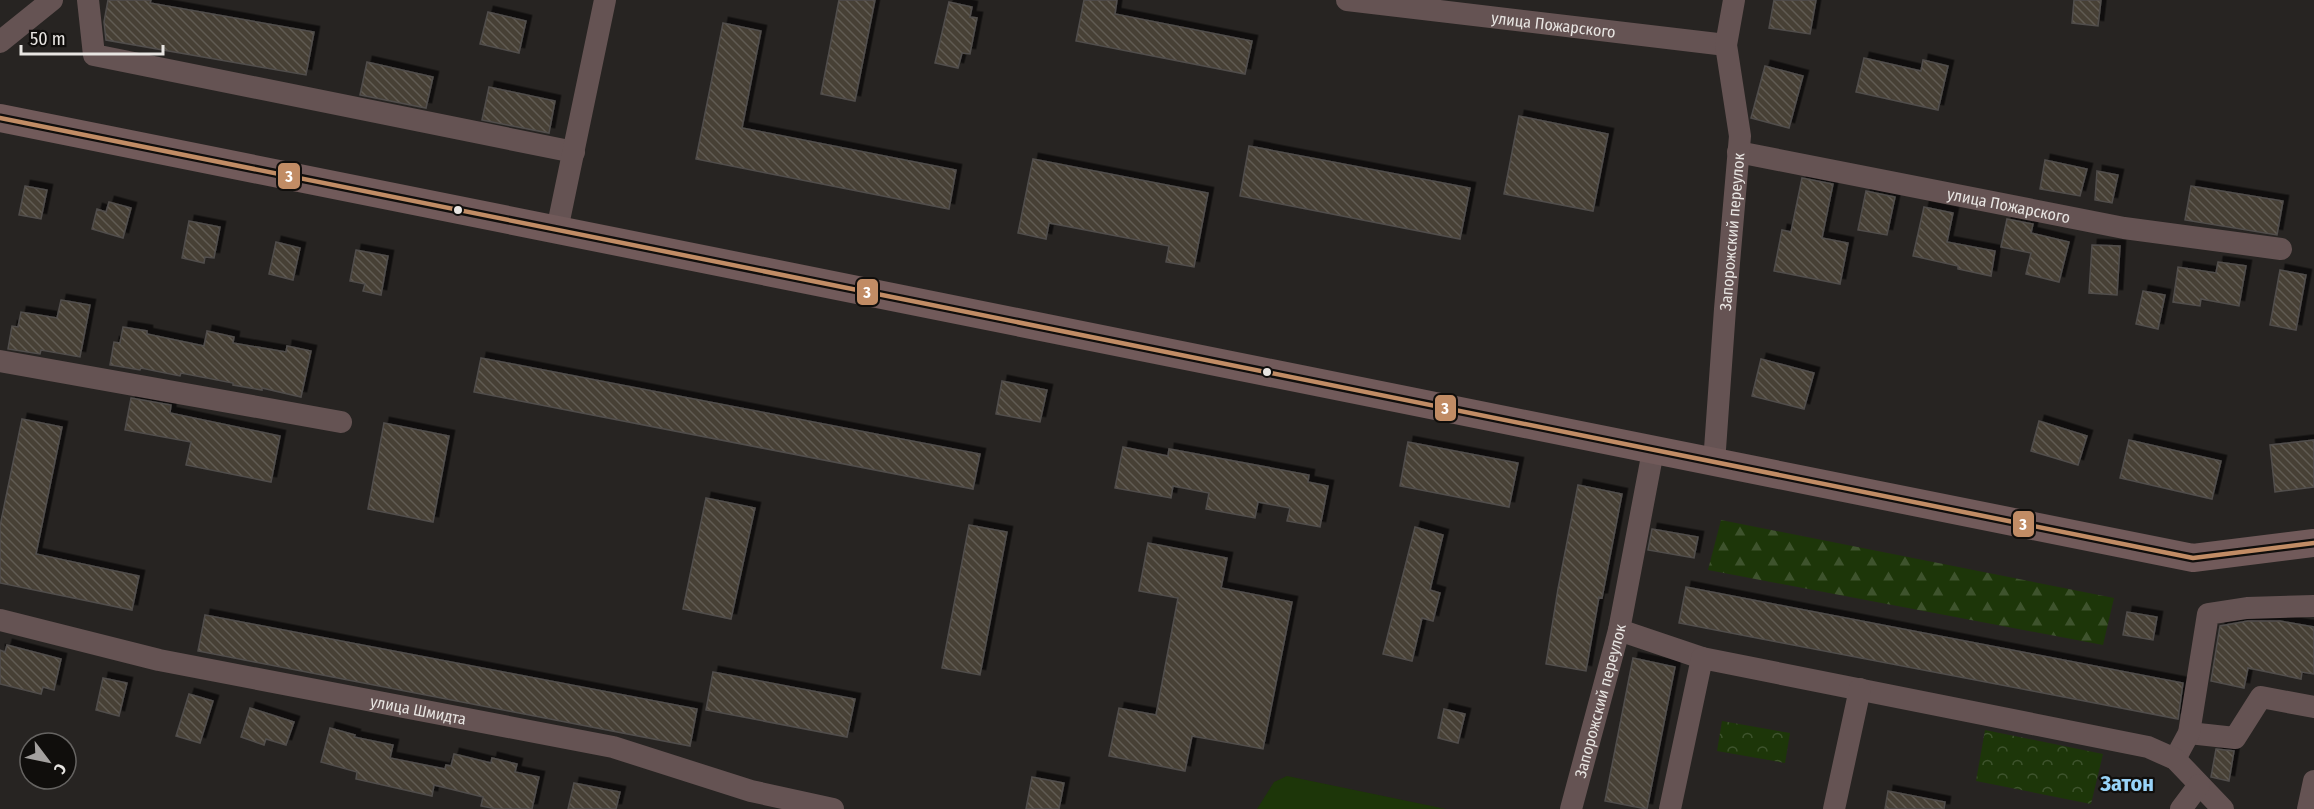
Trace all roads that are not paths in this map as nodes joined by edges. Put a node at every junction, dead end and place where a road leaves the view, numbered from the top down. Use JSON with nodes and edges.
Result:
{"nodes":[{"id":1,"x":52,"y":0,"type":"edge"},
{"id":2,"x":88,"y":0,"type":"edge"},
{"id":3,"x":605,"y":0,"type":"edge"},
{"id":4,"x":1347,"y":0,"type":"edge"},
{"id":5,"x":1734,"y":0,"type":"edge"},
{"id":6,"x":0,"y":42,"type":"edge"},
{"id":7,"x":1726,"y":45,"type":"junction"},
{"id":8,"x":0,"y":118,"type":"edge"},
{"id":9,"x":573,"y":152,"type":"junction"},
{"id":10,"x":1738,"y":152,"type":"junction"},
{"id":11,"x":557,"y":230,"type":"junction"},
{"id":12,"x":2281,"y":249,"type":"dead end"},
{"id":13,"x":0,"y":361,"type":"edge"},
{"id":14,"x":341,"y":422,"type":"dead end"},
{"id":15,"x":1653,"y":451,"type":"junction"},
{"id":16,"x":1714,"y":463,"type":"junction"},
{"id":17,"x":2314,"y":543,"type":"edge"},
{"id":18,"x":2314,"y":606,"type":"edge"},
{"id":19,"x":0,"y":620,"type":"edge"},
{"id":20,"x":1619,"y":630,"type":"junction"},
{"id":21,"x":1702,"y":658,"type":"junction"},
{"id":22,"x":1860,"y":689,"type":"junction"},
{"id":23,"x":2314,"y":707,"type":"edge"},
{"id":24,"x":2189,"y":733,"type":"junction"},
{"id":25,"x":2175,"y":759,"type":"junction"},
{"id":26,"x":2314,"y":781,"type":"edge"},
{"id":27,"x":2199,"y":785,"type":"junction"},
{"id":28,"x":832,"y":809,"type":"edge"},
{"id":29,"x":1571,"y":809,"type":"edge"},
{"id":30,"x":1670,"y":809,"type":"edge"},
{"id":31,"x":1834,"y":809,"type":"edge"},
{"id":32,"x":2181,"y":809,"type":"edge"},
{"id":33,"x":2223,"y":809,"type":"edge"},
{"id":34,"x":2308,"y":809,"type":"edge"}],
"edges":[{"from":1,"to":6,"type":"street"},
{"from":2,"to":9,"type":"street"},
{"from":3,"to":9,"type":"street"},
{"from":4,"to":7,"type":"street","name":"улица Пожарского"},
{"from":5,"to":7,"type":"street","name":"Запорожский переулок"},
{"from":7,"to":10,"type":"street","name":"Запорожский переулок"},
{"from":8,"to":11,"type":"main road"},
{"from":9,"to":11,"type":"street"},
{"from":10,"to":12,"type":"street","name":"улица Пожарского"},
{"from":10,"to":16,"type":"street","name":"Запорожский переулок"},
{"from":11,"to":15,"type":"main road"},
{"from":13,"to":14,"type":"street"},
{"from":15,"to":16,"type":"main road"},
{"from":15,"to":20,"type":"street","name":"Запорожский переулок"},
{"from":16,"to":17,"type":"main road"},
{"from":18,"to":24,"type":"street"},
{"from":19,"to":28,"type":"street","name":"улица Шмидта"},
{"from":20,"to":21,"type":"street"},
{"from":20,"to":29,"type":"street","name":"Запорожский переулок"},
{"from":21,"to":22,"type":"street"},
{"from":21,"to":30,"type":"street"},
{"from":22,"to":25,"type":"street"},
{"from":22,"to":31,"type":"street"},
{"from":23,"to":24,"type":"street"},
{"from":24,"to":25,"type":"street"},
{"from":25,"to":27,"type":"street"},
{"from":26,"to":34,"type":"street"},
{"from":27,"to":32,"type":"street"},
{"from":27,"to":33,"type":"street"}]}
